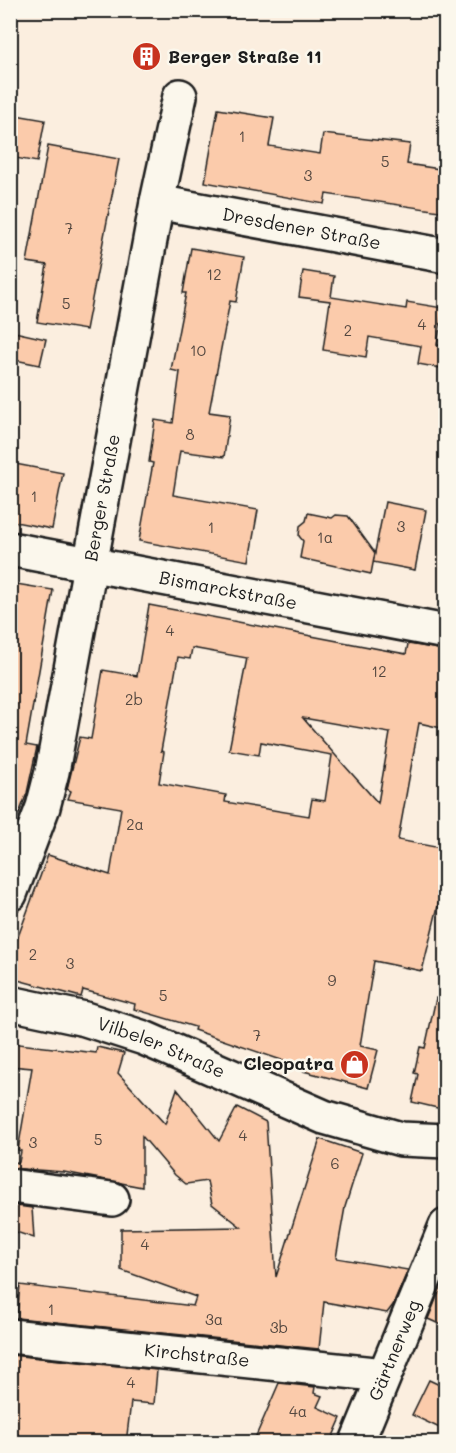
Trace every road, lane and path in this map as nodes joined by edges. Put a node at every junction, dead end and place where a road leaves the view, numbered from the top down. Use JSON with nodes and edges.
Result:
{"nodes":[{"id":1,"x":180,"y":96,"type":"dead end"},
{"id":2,"x":157,"y":202,"type":"junction"},
{"id":3,"x":446,"y":256,"type":"edge"},
{"id":4,"x":10,"y":549,"type":"edge"},
{"id":5,"x":90,"y":563,"type":"junction"},
{"id":6,"x":446,"y":632,"type":"edge"},
{"id":7,"x":10,"y":894,"type":"edge"},
{"id":8,"x":10,"y":1003,"type":"edge"},
{"id":9,"x":446,"y":1141,"type":"edge"},
{"id":10,"x":10,"y":1186,"type":"edge"},
{"id":11,"x":112,"y":1200,"type":"dead end"},
{"id":12,"x":446,"y":1226,"type":"edge"},
{"id":13,"x":10,"y":1336,"type":"edge"},
{"id":14,"x":384,"y":1375,"type":"junction"},
{"id":15,"x":357,"y":1443,"type":"edge"}],
"edges":[{"from":1,"to":2,"type":"street","name":"Berger Straße"},
{"from":2,"to":3,"type":"street","name":"Dresdener Straße"},
{"from":2,"to":5,"type":"street","name":"Berger Straße"},
{"from":4,"to":5,"type":"street","name":"Bismarckstraße"},
{"from":5,"to":6,"type":"street","name":"Bismarckstraße"},
{"from":5,"to":7,"type":"street","name":"Berger Straße"},
{"from":8,"to":9,"type":"street","name":"Vilbeler Straße"},
{"from":10,"to":11,"type":"street"},
{"from":12,"to":14,"type":"street","name":"Gärtnerweg"},
{"from":13,"to":14,"type":"street","name":"Kirchstraße"},
{"from":14,"to":15,"type":"street","name":"Gärtnerweg"}]}
